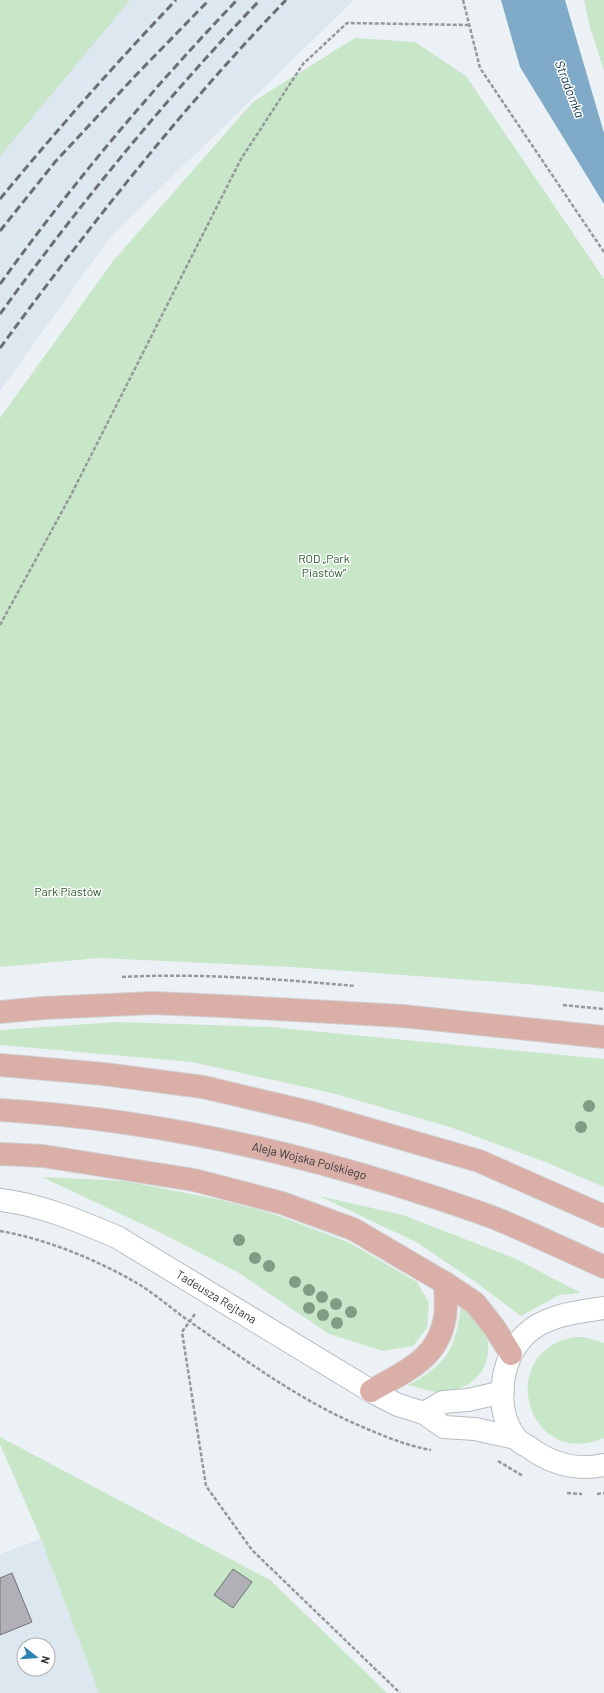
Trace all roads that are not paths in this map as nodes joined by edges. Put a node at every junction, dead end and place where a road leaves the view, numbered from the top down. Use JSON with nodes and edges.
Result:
{"nodes":[{"id":1,"x":0,"y":1012,"type":"edge"},
{"id":2,"x":604,"y":1037,"type":"edge"},
{"id":3,"x":0,"y":1065,"type":"edge"},
{"id":4,"x":0,"y":1110,"type":"edge"},
{"id":5,"x":0,"y":1154,"type":"edge"},
{"id":6,"x":0,"y":1200,"type":"edge"},
{"id":7,"x":604,"y":1216,"type":"edge"},
{"id":8,"x":604,"y":1267,"type":"edge"},
{"id":9,"x":445,"y":1283,"type":"junction"},
{"id":10,"x":604,"y":1308,"type":"edge"},
{"id":11,"x":511,"y":1354,"type":"junction"},
{"id":12,"x":371,"y":1391,"type":"junction"},
{"id":13,"x":502,"y":1392,"type":"junction"},
{"id":14,"x":424,"y":1413,"type":"junction"},
{"id":15,"x":516,"y":1438,"type":"junction"},
{"id":16,"x":604,"y":1465,"type":"edge"}],
"edges":[{"from":1,"to":2,"type":"main road"},
{"from":3,"to":7,"type":"main road"},
{"from":4,"to":8,"type":"main road","name":"Aleja Wojska Polskiego"},
{"from":5,"to":9,"type":"main road"},
{"from":6,"to":12,"type":"street","name":"Tadeusza Rejtana"},
{"from":9,"to":11,"type":"main road"},
{"from":9,"to":12,"type":"main road"},
{"from":10,"to":11,"type":"street"},
{"from":11,"to":13,"type":"street"},
{"from":12,"to":14,"type":"street","name":"Tadeusza Rejtana"},
{"from":13,"to":14,"type":"street"},
{"from":13,"to":15,"type":"street"},
{"from":14,"to":15,"type":"street","name":"Tadeusza Rejtana"},
{"from":15,"to":16,"type":"street"}]}
